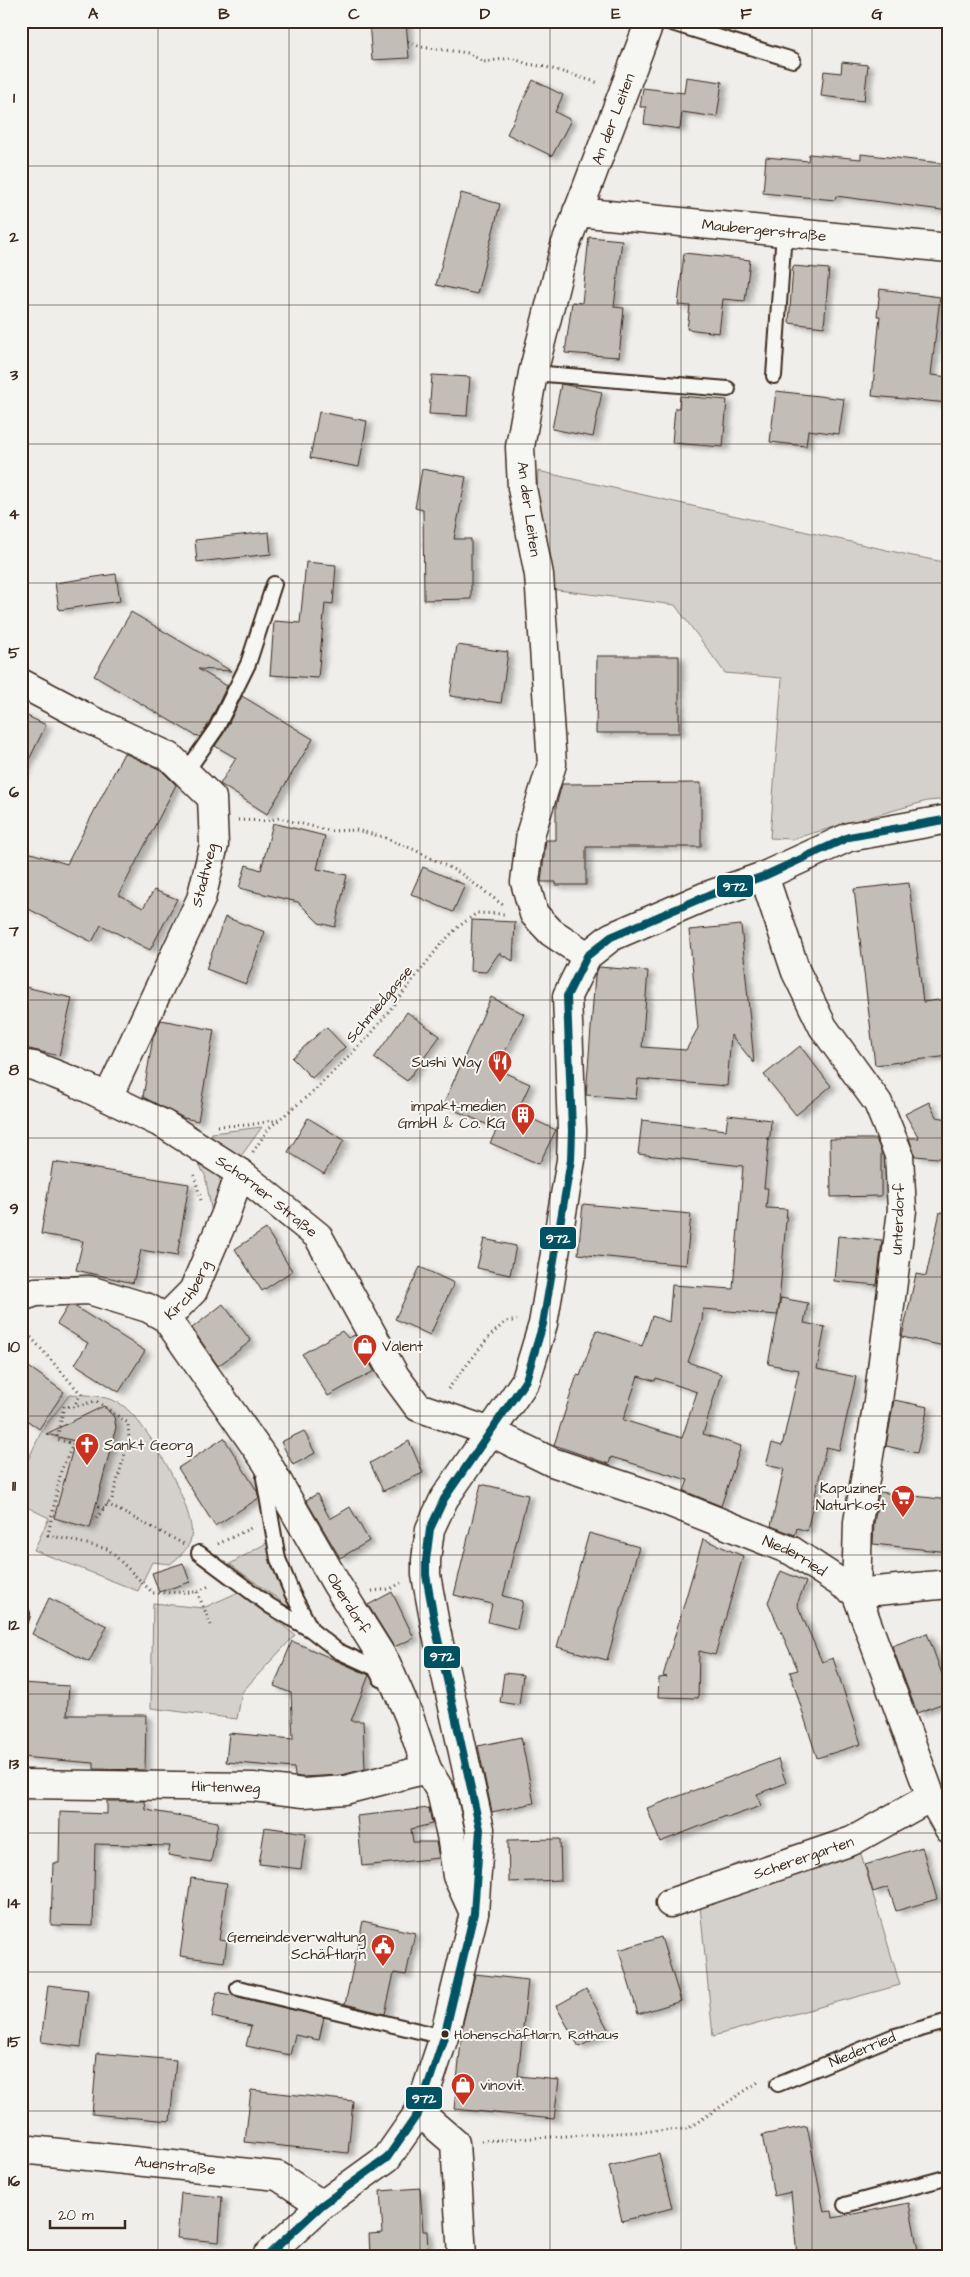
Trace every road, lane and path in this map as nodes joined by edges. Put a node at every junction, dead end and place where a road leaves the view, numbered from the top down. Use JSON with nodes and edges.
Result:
{"nodes":[{"id":1,"x":650,"y":21,"type":"edge"},
{"id":2,"x":665,"y":21,"type":"edge"},
{"id":3,"x":408,"y":42,"type":"dead end"},
{"id":4,"x":793,"y":60,"type":"dead end"},
{"id":5,"x":622,"y":93,"type":"junction"},
{"id":6,"x":578,"y":212,"type":"junction"},
{"id":7,"x":784,"y":232,"type":"junction"},
{"id":8,"x":949,"y":248,"type":"edge"},
{"id":9,"x":533,"y":373,"type":"junction"},
{"id":10,"x":774,"y":376,"type":"dead end"},
{"id":11,"x":728,"y":389,"type":"dead end"},
{"id":12,"x":274,"y":584,"type":"dead end"},
{"id":13,"x":21,"y":683,"type":"edge"},
{"id":14,"x":186,"y":772,"type":"junction"},
{"id":15,"x":212,"y":819,"type":"junction"},
{"id":16,"x":949,"y":819,"type":"edge"},
{"id":17,"x":764,"y":876,"type":"junction"},
{"id":18,"x":525,"y":914,"type":"junction"},
{"id":19,"x":587,"y":956,"type":"junction"},
{"id":20,"x":21,"y":1064,"type":"edge"},
{"id":21,"x":108,"y":1097,"type":"junction"},
{"id":22,"x":279,"y":1120,"type":"junction"},
{"id":23,"x":210,"y":1126,"type":"dead end"},
{"id":24,"x":191,"y":1170,"type":"dead end"},
{"id":25,"x":240,"y":1173,"type":"junction"},
{"id":26,"x":202,"y":1202,"type":"dead end"},
{"id":27,"x":21,"y":1296,"type":"edge"},
{"id":28,"x":166,"y":1318,"type":"junction"},
{"id":29,"x":543,"y":1324,"type":"junction"},
{"id":30,"x":21,"y":1326,"type":"edge"},
{"id":31,"x":418,"y":1406,"type":"junction"},
{"id":32,"x":73,"y":1407,"type":"junction"},
{"id":33,"x":491,"y":1432,"type":"junction"},
{"id":34,"x":267,"y":1463,"type":"junction"},
{"id":35,"x":105,"y":1506,"type":"junction"},
{"id":36,"x":98,"y":1507,"type":"dead end"},
{"id":37,"x":96,"y":1518,"type":"dead end"},
{"id":38,"x":272,"y":1518,"type":"junction"},
{"id":39,"x":199,"y":1553,"type":"junction"},
{"id":40,"x":231,"y":1575,"type":"junction"},
{"id":41,"x":426,"y":1575,"type":"junction"},
{"id":42,"x":949,"y":1584,"type":"edge"},
{"id":43,"x":337,"y":1585,"type":"junction"},
{"id":44,"x":197,"y":1592,"type":"junction"},
{"id":45,"x":856,"y":1593,"type":"junction"},
{"id":46,"x":211,"y":1625,"type":"dead end"},
{"id":47,"x":312,"y":1630,"type":"junction"},
{"id":48,"x":409,"y":1716,"type":"junction"},
{"id":49,"x":427,"y":1769,"type":"junction"},
{"id":50,"x":21,"y":1784,"type":"edge"},
{"id":51,"x":931,"y":1797,"type":"junction"},
{"id":52,"x":949,"y":1829,"type":"edge"},
{"id":53,"x":670,"y":1902,"type":"dead end"},
{"id":54,"x":474,"y":1913,"type":"junction"},
{"id":55,"x":238,"y":1988,"type":"dead end"},
{"id":56,"x":949,"y":2021,"type":"edge"},
{"id":57,"x":444,"y":2037,"type":"junction"},
{"id":58,"x":772,"y":2080,"type":"joint"},
{"id":59,"x":419,"y":2112,"type":"junction"},
{"id":60,"x":455,"y":2143,"type":"junction"},
{"id":61,"x":21,"y":2149,"type":"edge"},
{"id":62,"x":949,"y":2177,"type":"edge"},
{"id":63,"x":322,"y":2205,"type":"junction"},
{"id":64,"x":845,"y":2205,"type":"dead end"},
{"id":65,"x":267,"y":2256,"type":"edge"},
{"id":66,"x":462,"y":2256,"type":"edge"}],
"edges":[{"from":1,"to":5,"type":"street","name":"An der Leiten"},
{"from":2,"to":4,"type":"lane"},
{"from":3,"to":5,"type":"path"},
{"from":5,"to":6,"type":"street","name":"An der Leiten"},
{"from":6,"to":7,"type":"street","name":"Maubergerstraße"},
{"from":6,"to":9,"type":"street","name":"An der Leiten"},
{"from":7,"to":8,"type":"street","name":"Maubergerstraße"},
{"from":7,"to":10,"type":"lane"},
{"from":9,"to":11,"type":"lane"},
{"from":9,"to":18,"type":"street","name":"An der Leiten"},
{"from":12,"to":14,"type":"lane"},
{"from":13,"to":14,"type":"street","name":"Stadtweg"},
{"from":14,"to":15,"type":"street","name":"Stadtweg"},
{"from":15,"to":18,"type":"path"},
{"from":15,"to":21,"type":"street","name":"Stadtweg"},
{"from":16,"to":17,"type":"street"},
{"from":17,"to":19,"type":"street"},
{"from":17,"to":45,"type":"street","name":"Unterdorf"},
{"from":18,"to":19,"type":"street","name":"An der Leiten"},
{"from":18,"to":22,"type":"path","name":"Schmiedgasse"},
{"from":19,"to":29,"type":"street"},
{"from":20,"to":21,"type":"street","name":"Schorner Straße"},
{"from":21,"to":25,"type":"street","name":"Schorner Straße"},
{"from":22,"to":23,"type":"path"},
{"from":22,"to":25,"type":"path","name":"Schmiedgasse"},
{"from":24,"to":26,"type":"path"},
{"from":25,"to":28,"type":"street","name":"Kirchberg"},
{"from":25,"to":31,"type":"street","name":"Schorner Straße"},
{"from":27,"to":28,"type":"street","name":"Kirchberg"},
{"from":28,"to":34,"type":"street","name":"Oberdorf"},
{"from":29,"to":31,"type":"path"},
{"from":29,"to":33,"type":"street"},
{"from":30,"to":32,"type":"path"},
{"from":31,"to":33,"type":"street"},
{"from":32,"to":35,"type":"path"},
{"from":32,"to":44,"type":"path"},
{"from":33,"to":41,"type":"street"},
{"from":33,"to":45,"type":"street","name":"Niederried"},
{"from":34,"to":38,"type":"lane"},
{"from":34,"to":43,"type":"street","name":"Oberdorf"},
{"from":35,"to":36,"type":"path"},
{"from":35,"to":37,"type":"path"},
{"from":35,"to":39,"type":"path"},
{"from":38,"to":39,"type":"path"},
{"from":38,"to":47,"type":"lane"},
{"from":39,"to":40,"type":"lane"},
{"from":40,"to":44,"type":"path"},
{"from":40,"to":47,"type":"lane"},
{"from":41,"to":43,"type":"path"},
{"from":41,"to":54,"type":"street"},
{"from":42,"to":45,"type":"street"},
{"from":43,"to":48,"type":"street","name":"Oberdorf"},
{"from":44,"to":46,"type":"path"},
{"from":45,"to":51,"type":"street"},
{"from":47,"to":48,"type":"lane"},
{"from":48,"to":49,"type":"street","name":"Oberdorf"},
{"from":49,"to":50,"type":"street","name":"Hirtenweg"},
{"from":49,"to":54,"type":"street","name":"Oberdorf"},
{"from":51,"to":52,"type":"street"},
{"from":51,"to":53,"type":"street","name":"Scherergarten"},
{"from":54,"to":57,"type":"street"},
{"from":55,"to":57,"type":"lane"},
{"from":56,"to":58,"type":"lane","name":"Niederried"},
{"from":57,"to":59,"type":"street"},
{"from":58,"to":60,"type":"path"},
{"from":59,"to":60,"type":"street"},
{"from":59,"to":63,"type":"street"},
{"from":60,"to":66,"type":"street"},
{"from":61,"to":63,"type":"street","name":"Auenstraße"},
{"from":62,"to":64,"type":"lane"},
{"from":63,"to":65,"type":"street"}]}
